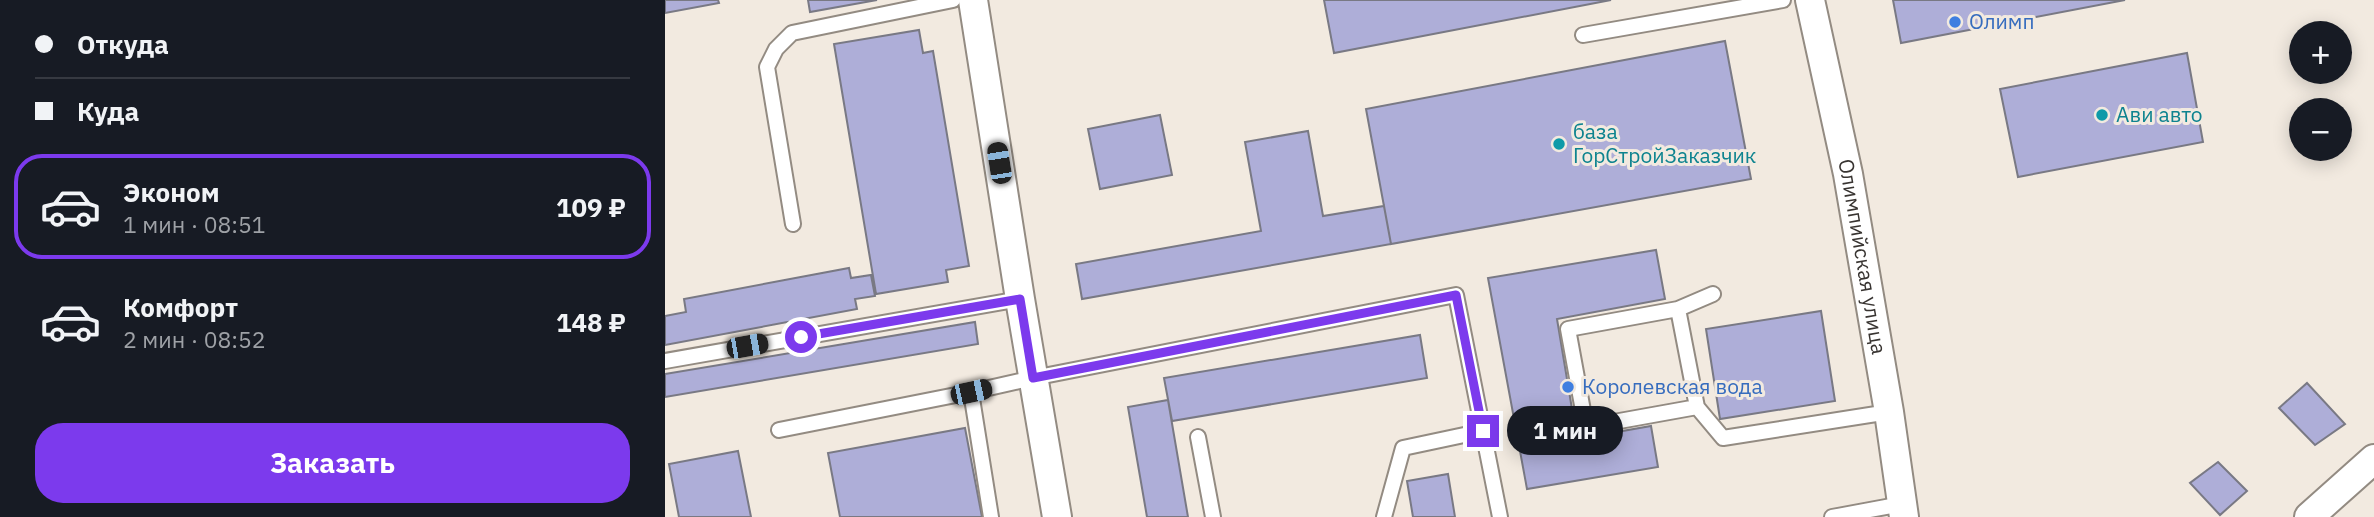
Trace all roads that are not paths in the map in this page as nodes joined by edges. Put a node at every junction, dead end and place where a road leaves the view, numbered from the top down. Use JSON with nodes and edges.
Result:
{"nodes":[{"id":1,"x":953,"y":0,"type":"edge"},
{"id":2,"x":974,"y":0,"type":"edge"},
{"id":3,"x":1783,"y":0,"type":"edge"},
{"id":4,"x":1809,"y":0,"type":"edge"},
{"id":5,"x":1583,"y":35,"type":"dead end"},
{"id":6,"x":793,"y":224,"type":"dead end"},
{"id":7,"x":1713,"y":295,"type":"dead end"},
{"id":8,"x":1020,"y":299,"type":"junction"},
{"id":9,"x":1678,"y":309,"type":"junction"},
{"id":10,"x":665,"y":361,"type":"edge"},
{"id":11,"x":1033,"y":378,"type":"junction"},
{"id":12,"x":971,"y":392,"type":"junction"},
{"id":13,"x":1697,"y":407,"type":"junction"},
{"id":14,"x":1889,"y":412,"type":"junction"},
{"id":15,"x":779,"y":430,"type":"dead end"},
{"id":16,"x":1483,"y":431,"type":"junction"},
{"id":17,"x":1198,"y":437,"type":"dead end"},
{"id":18,"x":2374,"y":460,"type":"edge"},
{"id":19,"x":1903,"y":510,"type":"edge"},
{"id":20,"x":991,"y":517,"type":"edge"},
{"id":21,"x":1057,"y":517,"type":"edge"},
{"id":22,"x":1213,"y":517,"type":"edge"},
{"id":23,"x":1384,"y":517,"type":"edge"},
{"id":24,"x":1500,"y":517,"type":"edge"},
{"id":25,"x":1832,"y":517,"type":"edge"},
{"id":26,"x":2309,"y":517,"type":"edge"}],
"edges":[{"from":1,"to":6,"type":"lane"},
{"from":2,"to":8,"type":"street"},
{"from":3,"to":5,"type":"lane"},
{"from":4,"to":14,"type":"street","name":"Олимпийская улица"},
{"from":7,"to":9,"type":"lane"},
{"from":8,"to":10,"type":"lane"},
{"from":8,"to":11,"type":"street"},
{"from":9,"to":13,"type":"lane"},
{"from":9,"to":13,"type":"lane"},
{"from":11,"to":12,"type":"lane"},
{"from":11,"to":16,"type":"lane"},
{"from":11,"to":21,"type":"street"},
{"from":12,"to":15,"type":"lane"},
{"from":12,"to":20,"type":"lane"},
{"from":13,"to":14,"type":"lane"},
{"from":14,"to":19,"type":"street","name":"Олимпийская улица"},
{"from":16,"to":23,"type":"lane"},
{"from":16,"to":24,"type":"lane"},
{"from":17,"to":22,"type":"lane"},
{"from":18,"to":26,"type":"street"},
{"from":19,"to":25,"type":"lane"}]}
